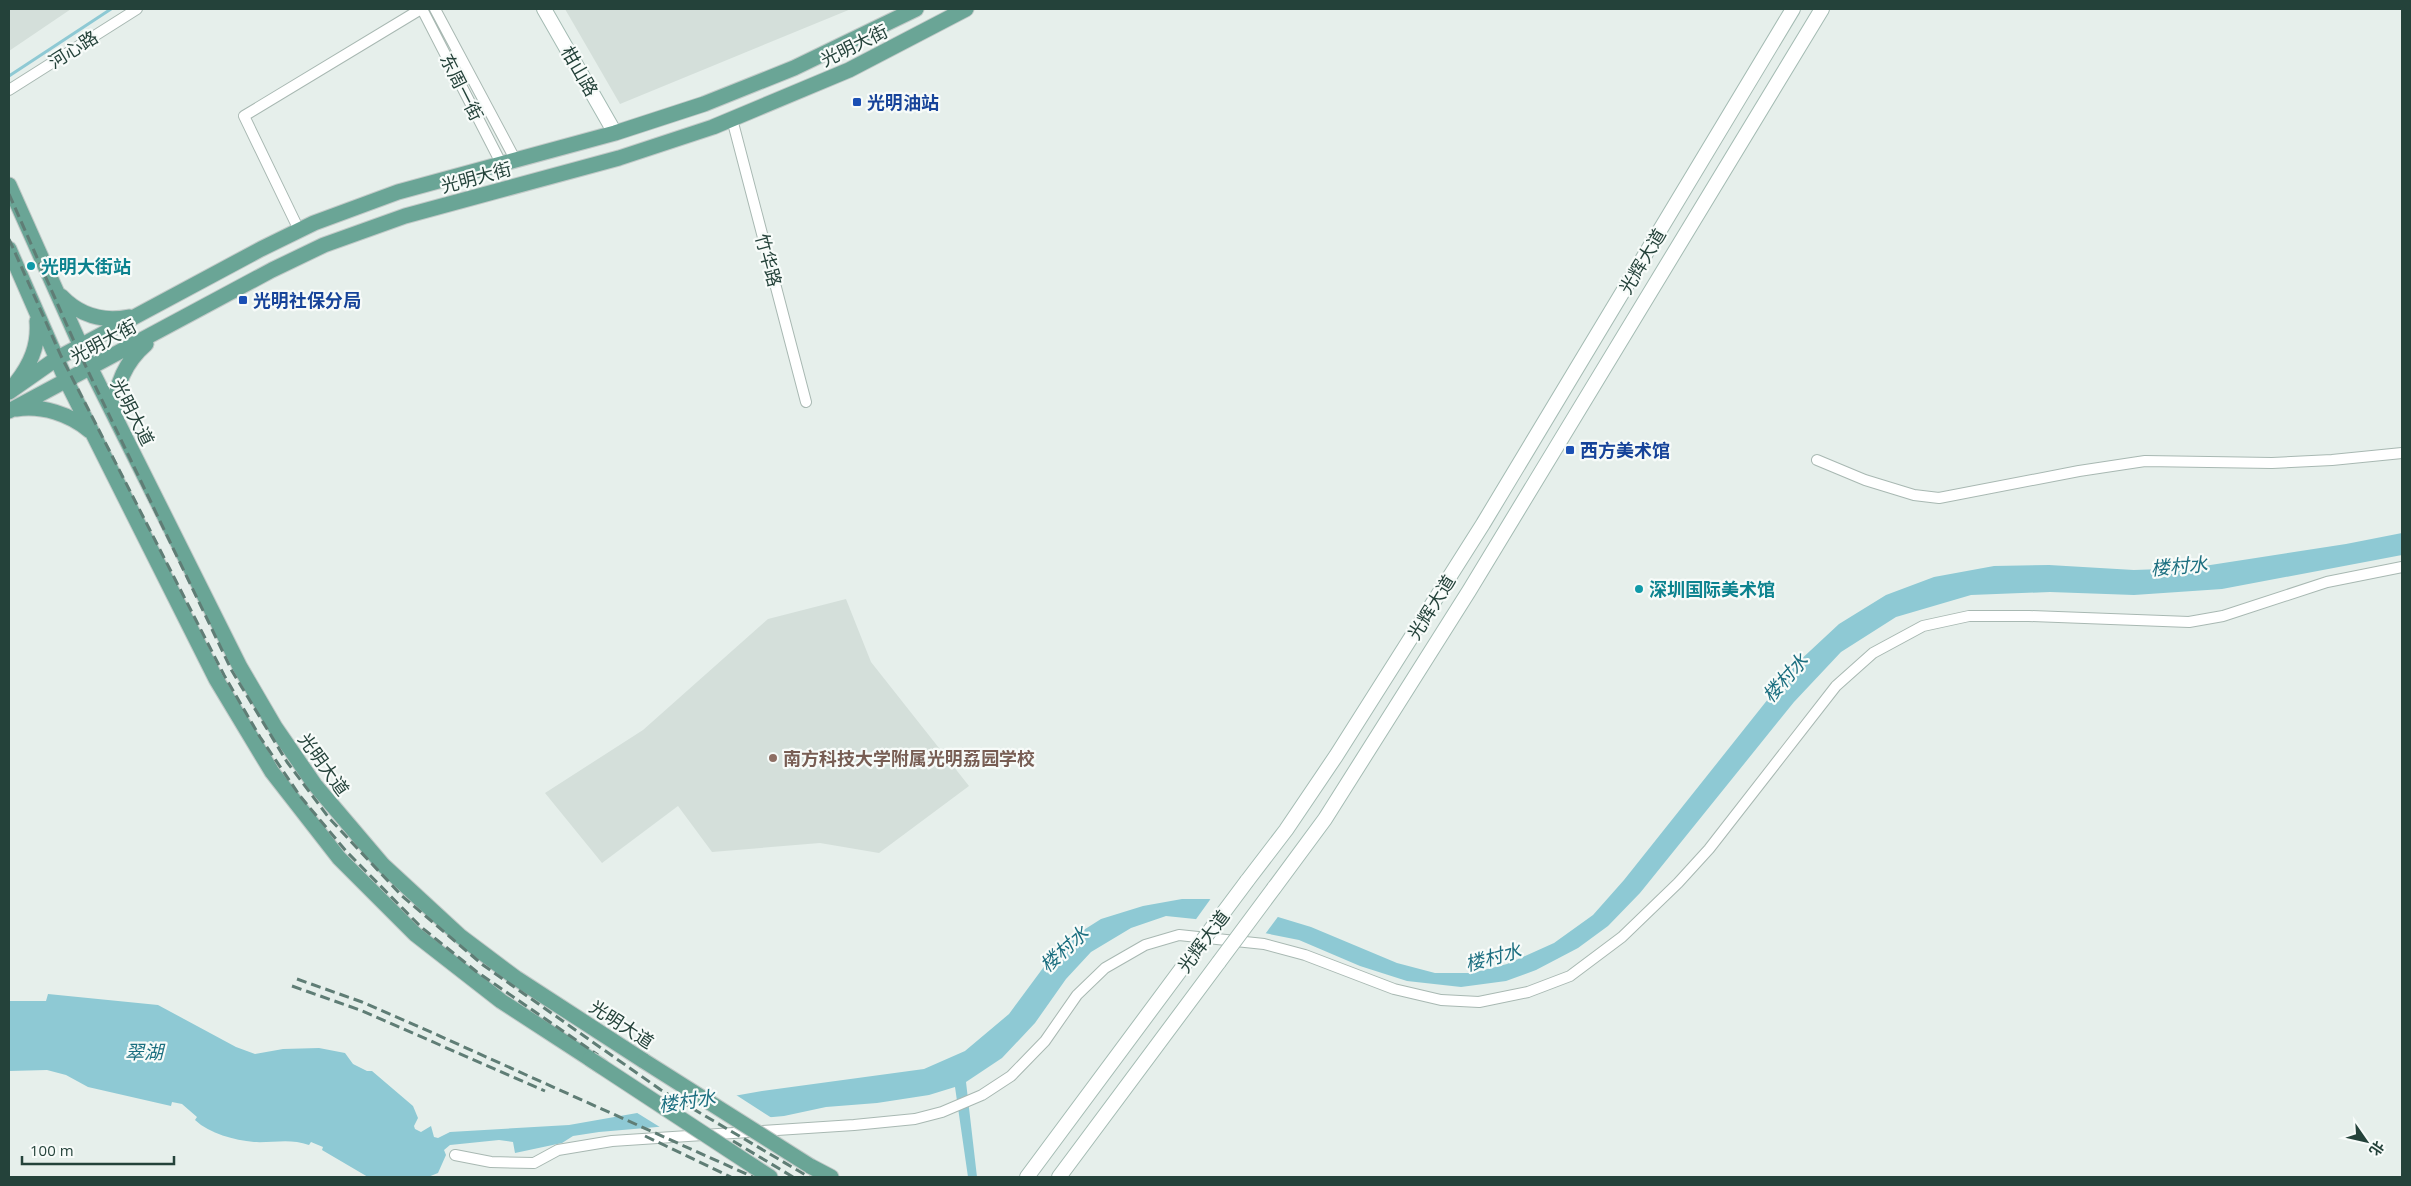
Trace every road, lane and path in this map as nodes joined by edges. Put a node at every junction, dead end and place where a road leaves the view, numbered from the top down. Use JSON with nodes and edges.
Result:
{"nodes":[{"id":1,"x":138,"y":9,"type":"edge"},
{"id":2,"x":421,"y":9,"type":"edge"},
{"id":3,"x":435,"y":9,"type":"edge"},
{"id":4,"x":544,"y":9,"type":"edge"},
{"id":5,"x":916,"y":9,"type":"edge"},
{"id":6,"x":966,"y":9,"type":"edge"},
{"id":7,"x":1794,"y":9,"type":"edge"},
{"id":8,"x":1822,"y":9,"type":"edge"},
{"id":9,"x":9,"y":90,"type":"edge"},
{"id":10,"x":732,"y":119,"type":"junction"},
{"id":11,"x":615,"y":133,"type":"junction"},
{"id":12,"x":509,"y":163,"type":"junction"},
{"id":13,"x":9,"y":185,"type":"edge"},
{"id":14,"x":299,"y":230,"type":"junction"},
{"id":15,"x":9,"y":249,"type":"edge"},
{"id":16,"x":56,"y":291,"type":"junction"},
{"id":17,"x":36,"y":312,"type":"junction"},
{"id":18,"x":140,"y":314,"type":"junction"},
{"id":19,"x":157,"y":332,"type":"junction"},
{"id":20,"x":81,"y":346,"type":"junction"},
{"id":21,"x":56,"y":359,"type":"junction"},
{"id":22,"x":91,"y":368,"type":"junction"},
{"id":23,"x":67,"y":382,"type":"junction"},
{"id":24,"x":9,"y":392,"type":"edge"},
{"id":25,"x":806,"y":402,"type":"dead end"},
{"id":26,"x":9,"y":411,"type":"edge"},
{"id":27,"x":114,"y":415,"type":"junction"},
{"id":28,"x":93,"y":435,"type":"junction"},
{"id":29,"x":2402,"y":453,"type":"edge"},
{"id":30,"x":1817,"y":460,"type":"dead end"},
{"id":31,"x":2402,"y":567,"type":"edge"},
{"id":32,"x":590,"y":1059,"type":"dead end"},
{"id":33,"x":654,"y":1100,"type":"dead end"},
{"id":34,"x":455,"y":1155,"type":"dead end"},
{"id":35,"x":770,"y":1177,"type":"edge"},
{"id":36,"x":831,"y":1177,"type":"edge"},
{"id":37,"x":1027,"y":1177,"type":"edge"},
{"id":38,"x":1059,"y":1177,"type":"edge"}],
"edges":[{"from":1,"to":9,"type":"street","name":"河心路"},
{"from":2,"to":12,"type":"street","name":"东周一街"},
{"from":2,"to":14,"type":"street"},
{"from":3,"to":12,"type":"street","name":"东周一街"},
{"from":4,"to":11,"type":"main road","name":"柑山路"},
{"from":5,"to":11,"type":"main road","name":"光明大街"},
{"from":6,"to":10,"type":"main road","name":"光明大街"},
{"from":7,"to":37,"type":"main road","name":"光辉大道","bridge":true},
{"from":8,"to":38,"type":"main road","name":"光辉大道","bridge":true},
{"from":10,"to":19,"type":"main road","name":"光明大街"},
{"from":10,"to":25,"type":"street","name":"竹华路"},
{"from":11,"to":12,"type":"main road","name":"光明大街"},
{"from":12,"to":14,"type":"main road","name":"光明大街"},
{"from":13,"to":16,"type":"main road","name":"光明大道"},
{"from":14,"to":18,"type":"main road","name":"光明大街"},
{"from":15,"to":17,"type":"main road"},
{"from":16,"to":18,"type":"main road"},
{"from":16,"to":20,"type":"main road","name":"光明大道"},
{"from":17,"to":21,"type":"main road"},
{"from":17,"to":24,"type":"main road"},
{"from":18,"to":20,"type":"main road","name":"光明大街"},
{"from":19,"to":22,"type":"main road","name":"光明大街"},
{"from":19,"to":27,"type":"main road"},
{"from":20,"to":21,"type":"main road","name":"光明大街"},
{"from":20,"to":22,"type":"main road","name":"光明大道"},
{"from":21,"to":23,"type":"main road"},
{"from":21,"to":24,"type":"main road","name":"光明大街"},
{"from":22,"to":23,"type":"main road","name":"光明大街"},
{"from":22,"to":27,"type":"main road","name":"光明大道"},
{"from":23,"to":26,"type":"main road","name":"光明大街"},
{"from":23,"to":28,"type":"main road"},
{"from":26,"to":28,"type":"main road"},
{"from":27,"to":36,"type":"main road","name":"光明大道","bridge":true},
{"from":28,"to":33,"type":"main road"},
{"from":29,"to":30,"type":"street"},
{"from":31,"to":34,"type":"street"},
{"from":32,"to":35,"type":"main road","bridge":true}]}
